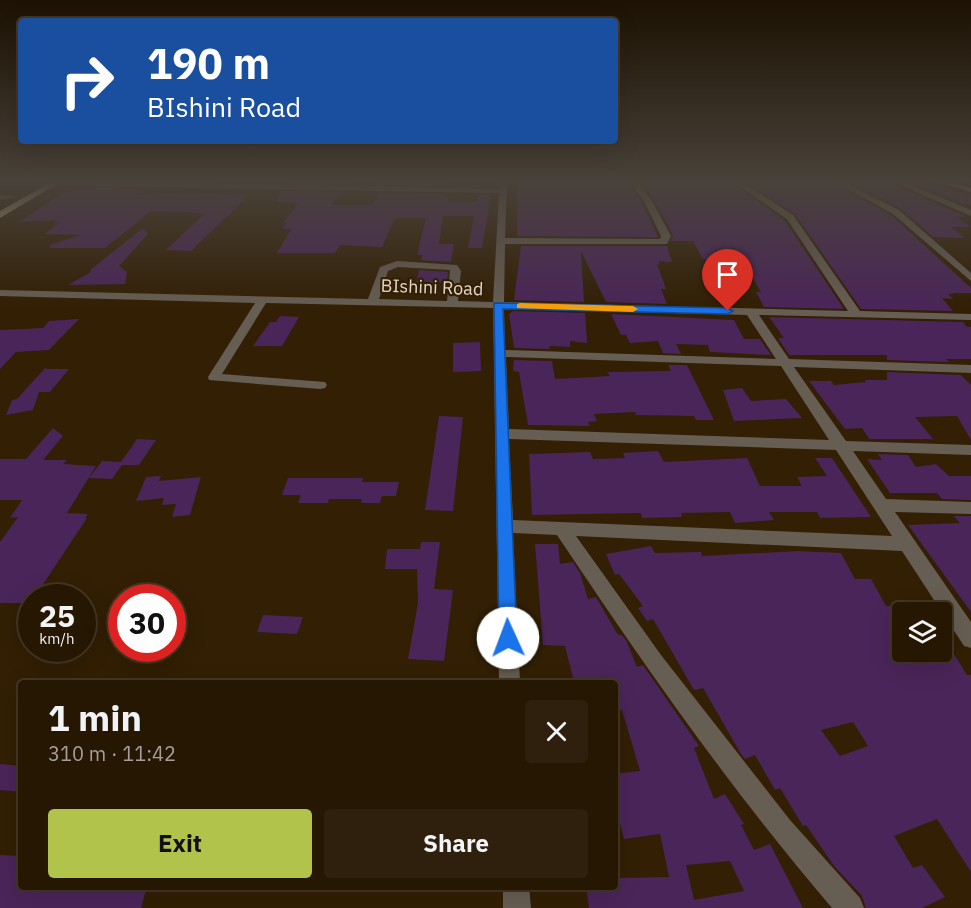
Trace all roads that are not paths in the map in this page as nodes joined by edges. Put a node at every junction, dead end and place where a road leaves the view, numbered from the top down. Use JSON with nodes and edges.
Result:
{"nodes":[{"id":1,"x":502,"y":223,"type":"edge"},
{"id":2,"x":660,"y":223,"type":"edge"},
{"id":3,"x":794,"y":223,"type":"edge"},
{"id":4,"x":909,"y":223,"type":"edge"},
{"id":5,"x":502,"y":241,"type":"junction"},
{"id":6,"x":971,"y":278,"type":"edge"},
{"id":7,"x":0,"y":293,"type":"edge"},
{"id":8,"x":263,"y":299,"type":"junction"},
{"id":9,"x":373,"y":301,"type":"junction"},
{"id":10,"x":452,"y":303,"type":"junction"},
{"id":11,"x":498,"y":305,"type":"junction"},
{"id":12,"x":751,"y":312,"type":"junction"},
{"id":13,"x":857,"y":315,"type":"junction"},
{"id":14,"x":971,"y":317,"type":"edge"},
{"id":15,"x":498,"y":353,"type":"junction"},
{"id":16,"x":785,"y":364,"type":"junction"},
{"id":17,"x":971,"y":369,"type":"edge"},
{"id":18,"x":320,"y":385,"type":"dead end"},
{"id":19,"x":501,"y":434,"type":"junction"},
{"id":20,"x":839,"y":447,"type":"junction"},
{"id":21,"x":971,"y":450,"type":"edge"},
{"id":22,"x":879,"y":505,"type":"junction"},
{"id":23,"x":971,"y":508,"type":"edge"},
{"id":24,"x":504,"y":526,"type":"junction"},
{"id":25,"x":561,"y":528,"type":"junction"},
{"id":26,"x":906,"y":544,"type":"junction"},
{"id":27,"x":971,"y":639,"type":"edge"},
{"id":28,"x":509,"y":680,"type":"edge"},
{"id":29,"x":516,"y":890,"type":"edge"},
{"id":30,"x":517,"y":908,"type":"edge"},
{"id":31,"x":850,"y":908,"type":"edge"}],
"edges":[{"from":1,"to":5,"type":"street"},
{"from":2,"to":5,"type":"street"},
{"from":3,"to":13,"type":"street"},
{"from":4,"to":6,"type":"street"},
{"from":5,"to":11,"type":"street"},
{"from":7,"to":8,"type":"street","name":"BIshini Road"},
{"from":8,"to":9,"type":"street","name":"BIshini Road"},
{"from":8,"to":18,"type":"street"},
{"from":9,"to":10,"type":"street","name":"BIshini Road"},
{"from":9,"to":10,"type":"street"},
{"from":10,"to":11,"type":"street","name":"BIshini Road"},
{"from":11,"to":12,"type":"street","name":"BIshini Road"},
{"from":11,"to":15,"type":"street"},
{"from":12,"to":13,"type":"street","name":"BIshini Road"},
{"from":12,"to":16,"type":"street"},
{"from":13,"to":14,"type":"street","name":"BIshini Road"},
{"from":15,"to":16,"type":"street"},
{"from":15,"to":19,"type":"street"},
{"from":16,"to":17,"type":"street"},
{"from":16,"to":20,"type":"street"},
{"from":19,"to":20,"type":"street"},
{"from":19,"to":24,"type":"street"},
{"from":20,"to":21,"type":"street"},
{"from":20,"to":22,"type":"street"},
{"from":22,"to":23,"type":"street"},
{"from":22,"to":26,"type":"street"},
{"from":24,"to":25,"type":"street"},
{"from":24,"to":28,"type":"street"},
{"from":25,"to":26,"type":"street"},
{"from":25,"to":31,"type":"street"},
{"from":26,"to":27,"type":"street"},
{"from":29,"to":30,"type":"street"}]}
